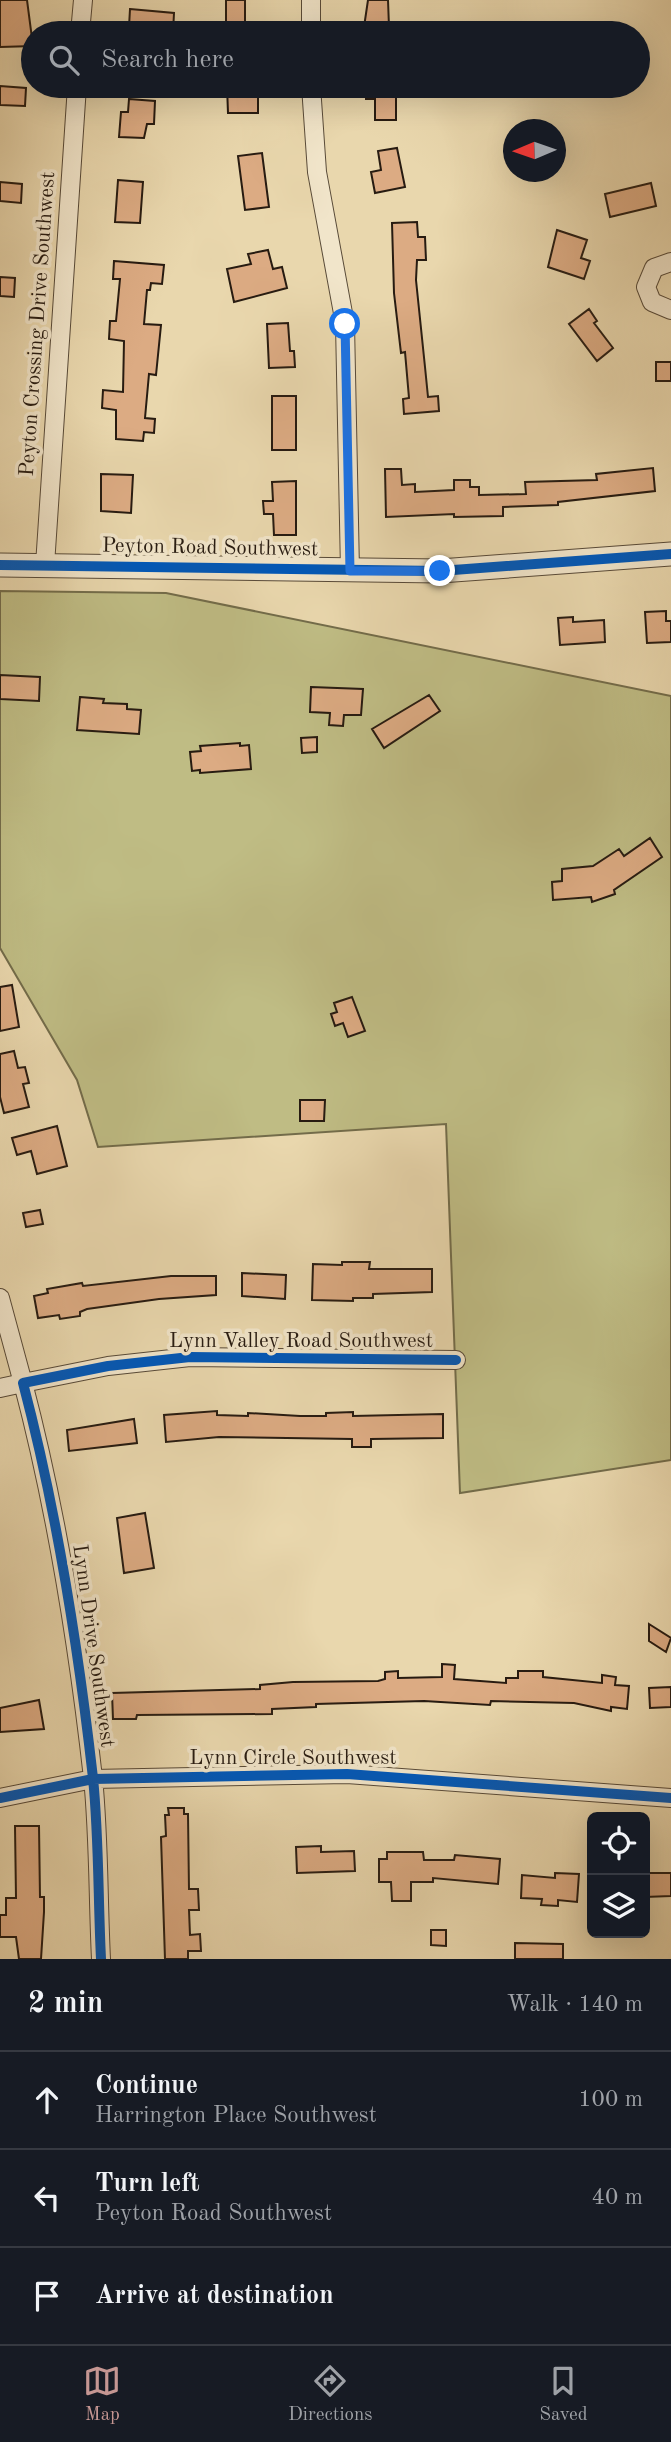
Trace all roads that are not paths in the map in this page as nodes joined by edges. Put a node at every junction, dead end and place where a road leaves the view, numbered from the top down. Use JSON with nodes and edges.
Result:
{"nodes":[{"id":1,"x":83,"y":0,"type":"edge"},
{"id":2,"x":311,"y":0,"type":"edge"},
{"id":3,"x":81,"y":21,"type":"edge"},
{"id":4,"x":311,"y":21,"type":"edge"},
{"id":5,"x":76,"y":98,"type":"edge"},
{"id":6,"x":312,"y":98,"type":"edge"},
{"id":7,"x":671,"y":262,"type":"edge"},
{"id":8,"x":671,"y":310,"type":"edge"},
{"id":9,"x":671,"y":554,"type":"edge"},
{"id":10,"x":0,"y":565,"type":"edge"},
{"id":11,"x":45,"y":565,"type":"junction"},
{"id":12,"x":350,"y":571,"type":"junction"},
{"id":13,"x":0,"y":1298,"type":"edge"},
{"id":14,"x":456,"y":1360,"type":"dead end"},
{"id":15,"x":23,"y":1383,"type":"junction"},
{"id":16,"x":0,"y":1388,"type":"edge"},
{"id":17,"x":93,"y":1779,"type":"junction"},
{"id":18,"x":0,"y":1798,"type":"edge"},
{"id":19,"x":671,"y":1798,"type":"edge"},
{"id":20,"x":101,"y":1959,"type":"edge"}],
"edges":[{"from":1,"to":3,"type":"street"},
{"from":2,"to":4,"type":"street"},
{"from":5,"to":11,"type":"street","name":"Peyton Crossing Drive Southwest"},
{"from":6,"to":12,"type":"street"},
{"from":7,"to":8,"type":"street"},
{"from":9,"to":12,"type":"street","name":"Peyton Road Southwest"},
{"from":10,"to":11,"type":"street","name":"Peyton Road Southwest"},
{"from":11,"to":12,"type":"street","name":"Peyton Road Southwest"},
{"from":13,"to":15,"type":"street"},
{"from":14,"to":15,"type":"street","name":"Lynn Valley Road Southwest"},
{"from":15,"to":16,"type":"street","name":"Lynn Valley Road Southwest"},
{"from":15,"to":17,"type":"street","name":"Lynn Drive Southwest"},
{"from":17,"to":18,"type":"street","name":"Lynn Circle Southwest"},
{"from":17,"to":19,"type":"street","name":"Lynn Circle Southwest"},
{"from":17,"to":20,"type":"street","name":"Lynn Drive Southwest"}]}
